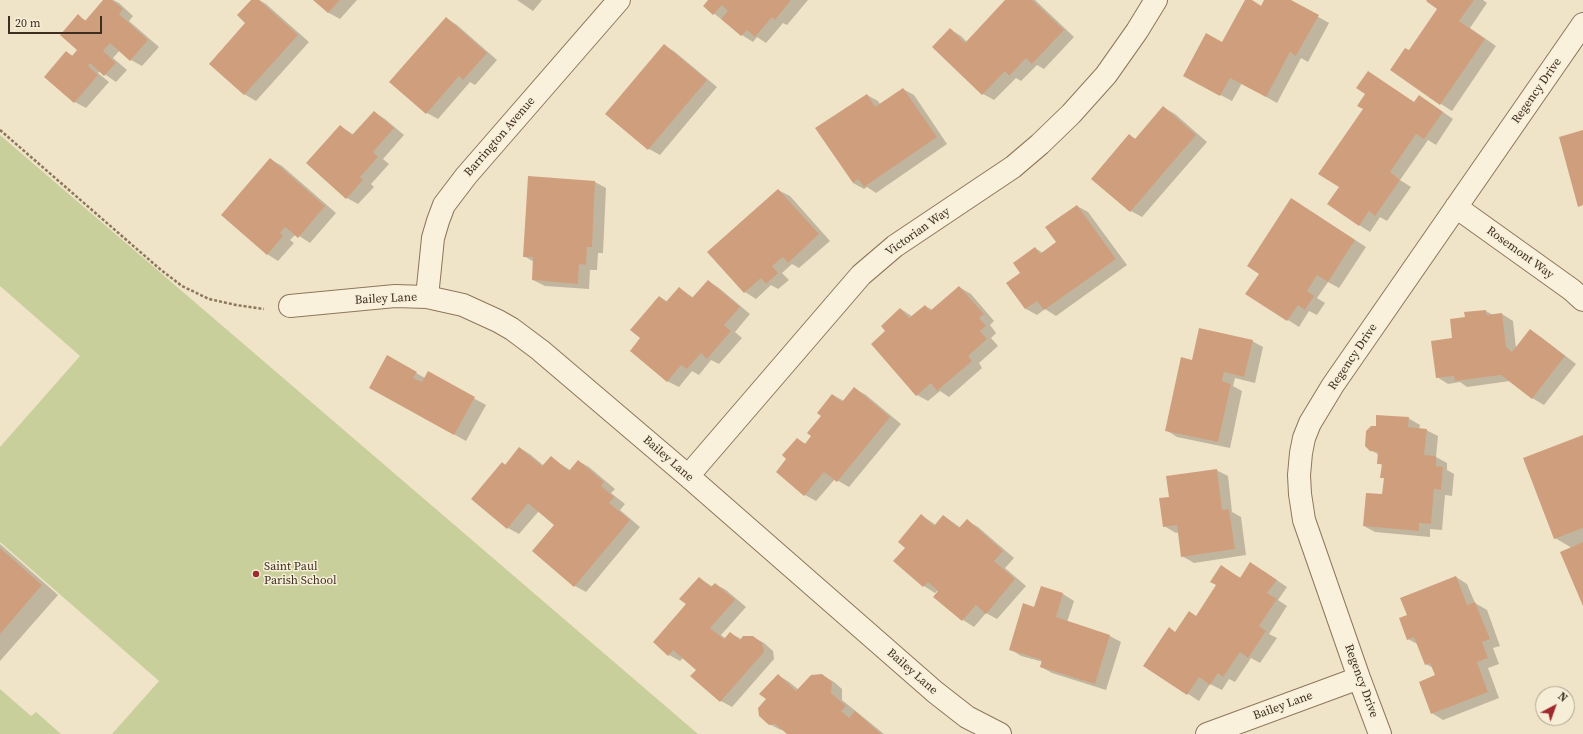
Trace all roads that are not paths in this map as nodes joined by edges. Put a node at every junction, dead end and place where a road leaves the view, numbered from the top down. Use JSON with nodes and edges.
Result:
{"nodes":[{"id":1,"x":619,"y":0,"type":"edge"},
{"id":2,"x":1156,"y":0,"type":"edge"},
{"id":3,"x":1583,"y":24,"type":"edge"},
{"id":4,"x":1456,"y":207,"type":"junction"},
{"id":5,"x":427,"y":297,"type":"junction"},
{"id":6,"x":1583,"y":300,"type":"edge"},
{"id":7,"x":290,"y":306,"type":"road end"},
{"id":8,"x":688,"y":476,"type":"junction"},
{"id":9,"x":1359,"y":678,"type":"junction"},
{"id":10,"x":1000,"y":734,"type":"edge"},
{"id":11,"x":1207,"y":734,"type":"edge"},
{"id":12,"x":1380,"y":734,"type":"edge"}],
"edges":[{"from":1,"to":5,"type":"street","name":"Barrington Avenue"},
{"from":2,"to":8,"type":"street","name":"Victorian Way"},
{"from":3,"to":4,"type":"street","name":"Regency Drive"},
{"from":4,"to":6,"type":"street","name":"Rosemont Way"},
{"from":4,"to":9,"type":"street","name":"Regency Drive"},
{"from":5,"to":7,"type":"street","name":"Bailey Lane"},
{"from":5,"to":8,"type":"street","name":"Bailey Lane"},
{"from":8,"to":10,"type":"street","name":"Bailey Lane"},
{"from":9,"to":11,"type":"street","name":"Bailey Lane"},
{"from":9,"to":12,"type":"street","name":"Regency Drive"}]}
